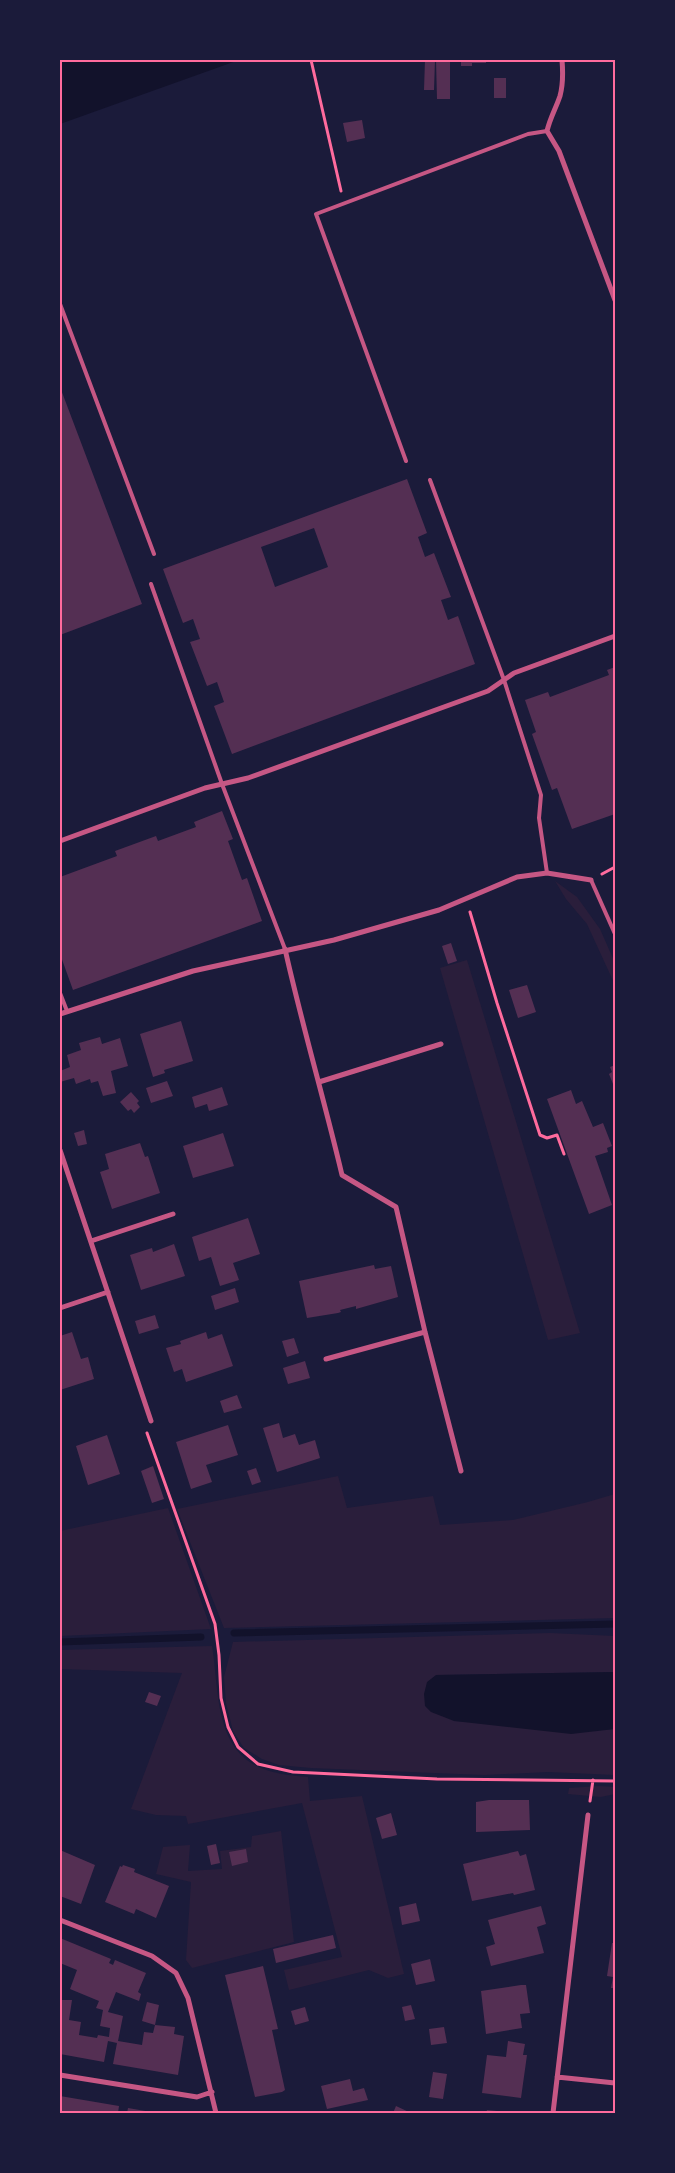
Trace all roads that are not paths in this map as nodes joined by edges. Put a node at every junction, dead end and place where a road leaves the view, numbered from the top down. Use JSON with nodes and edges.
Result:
{"nodes":[{"id":1,"x":562,"y":60,"type":"edge"},
{"id":2,"x":547,"y":130,"type":"junction"},
{"id":3,"x":615,"y":300,"type":"edge"},
{"id":4,"x":60,"y":304,"type":"edge"},
{"id":5,"x":406,"y":461,"type":"dead end"},
{"id":6,"x":430,"y":480,"type":"dead end"},
{"id":7,"x":154,"y":554,"type":"dead end"},
{"id":8,"x":151,"y":584,"type":"dead end"},
{"id":9,"x":615,"y":636,"type":"edge"},
{"id":10,"x":504,"y":680,"type":"junction"},
{"id":11,"x":222,"y":784,"type":"junction"},
{"id":12,"x":60,"y":841,"type":"edge"},
{"id":13,"x":547,"y":873,"type":"junction"},
{"id":14,"x":591,"y":880,"type":"joint"},
{"id":15,"x":615,"y":934,"type":"edge"},
{"id":16,"x":286,"y":950,"type":"junction"},
{"id":17,"x":60,"y":993,"type":"edge"},
{"id":18,"x":67,"y":1012,"type":"junction"},
{"id":19,"x":60,"y":1014,"type":"edge"},
{"id":20,"x":441,"y":1044,"type":"dead end"},
{"id":21,"x":319,"y":1082,"type":"junction"},
{"id":22,"x":60,"y":1150,"type":"edge"},
{"id":23,"x":173,"y":1214,"type":"dead end"},
{"id":24,"x":91,"y":1241,"type":"junction"},
{"id":25,"x":108,"y":1292,"type":"junction"},
{"id":26,"x":60,"y":1308,"type":"edge"},
{"id":27,"x":425,"y":1332,"type":"junction"},
{"id":28,"x":326,"y":1358,"type":"dead end"},
{"id":29,"x":150,"y":1421,"type":"road end"},
{"id":30,"x":461,"y":1471,"type":"dead end"},
{"id":31,"x":588,"y":1814,"type":"road end"},
{"id":32,"x":60,"y":1920,"type":"edge"},
{"id":33,"x":60,"y":2075,"type":"edge"},
{"id":34,"x":557,"y":2076,"type":"junction"},
{"id":35,"x":615,"y":2083,"type":"edge"},
{"id":36,"x":212,"y":2092,"type":"junction"},
{"id":37,"x":216,"y":2113,"type":"edge"},
{"id":38,"x":553,"y":2113,"type":"edge"}],
"edges":[{"from":1,"to":2,"type":"street"},
{"from":2,"to":3,"type":"street"},
{"from":2,"to":5,"type":"lane"},
{"from":4,"to":7,"type":"lane"},
{"from":6,"to":10,"type":"lane"},
{"from":8,"to":11,"type":"lane"},
{"from":9,"to":10,"type":"street"},
{"from":10,"to":11,"type":"street"},
{"from":10,"to":13,"type":"lane"},
{"from":11,"to":12,"type":"street"},
{"from":11,"to":16,"type":"lane"},
{"from":13,"to":14,"type":"street"},
{"from":13,"to":16,"type":"street"},
{"from":14,"to":15,"type":"lane"},
{"from":16,"to":18,"type":"street"},
{"from":16,"to":21,"type":"street"},
{"from":17,"to":18,"type":"lane"},
{"from":18,"to":19,"type":"street"},
{"from":20,"to":21,"type":"street"},
{"from":21,"to":27,"type":"street"},
{"from":22,"to":24,"type":"street"},
{"from":23,"to":24,"type":"street"},
{"from":24,"to":25,"type":"street"},
{"from":25,"to":26,"type":"street"},
{"from":25,"to":29,"type":"street"},
{"from":27,"to":28,"type":"street"},
{"from":27,"to":30,"type":"street"},
{"from":31,"to":34,"type":"street"},
{"from":32,"to":36,"type":"street"},
{"from":33,"to":36,"type":"street"},
{"from":34,"to":35,"type":"street"},
{"from":34,"to":38,"type":"street"},
{"from":36,"to":37,"type":"street"}]}
